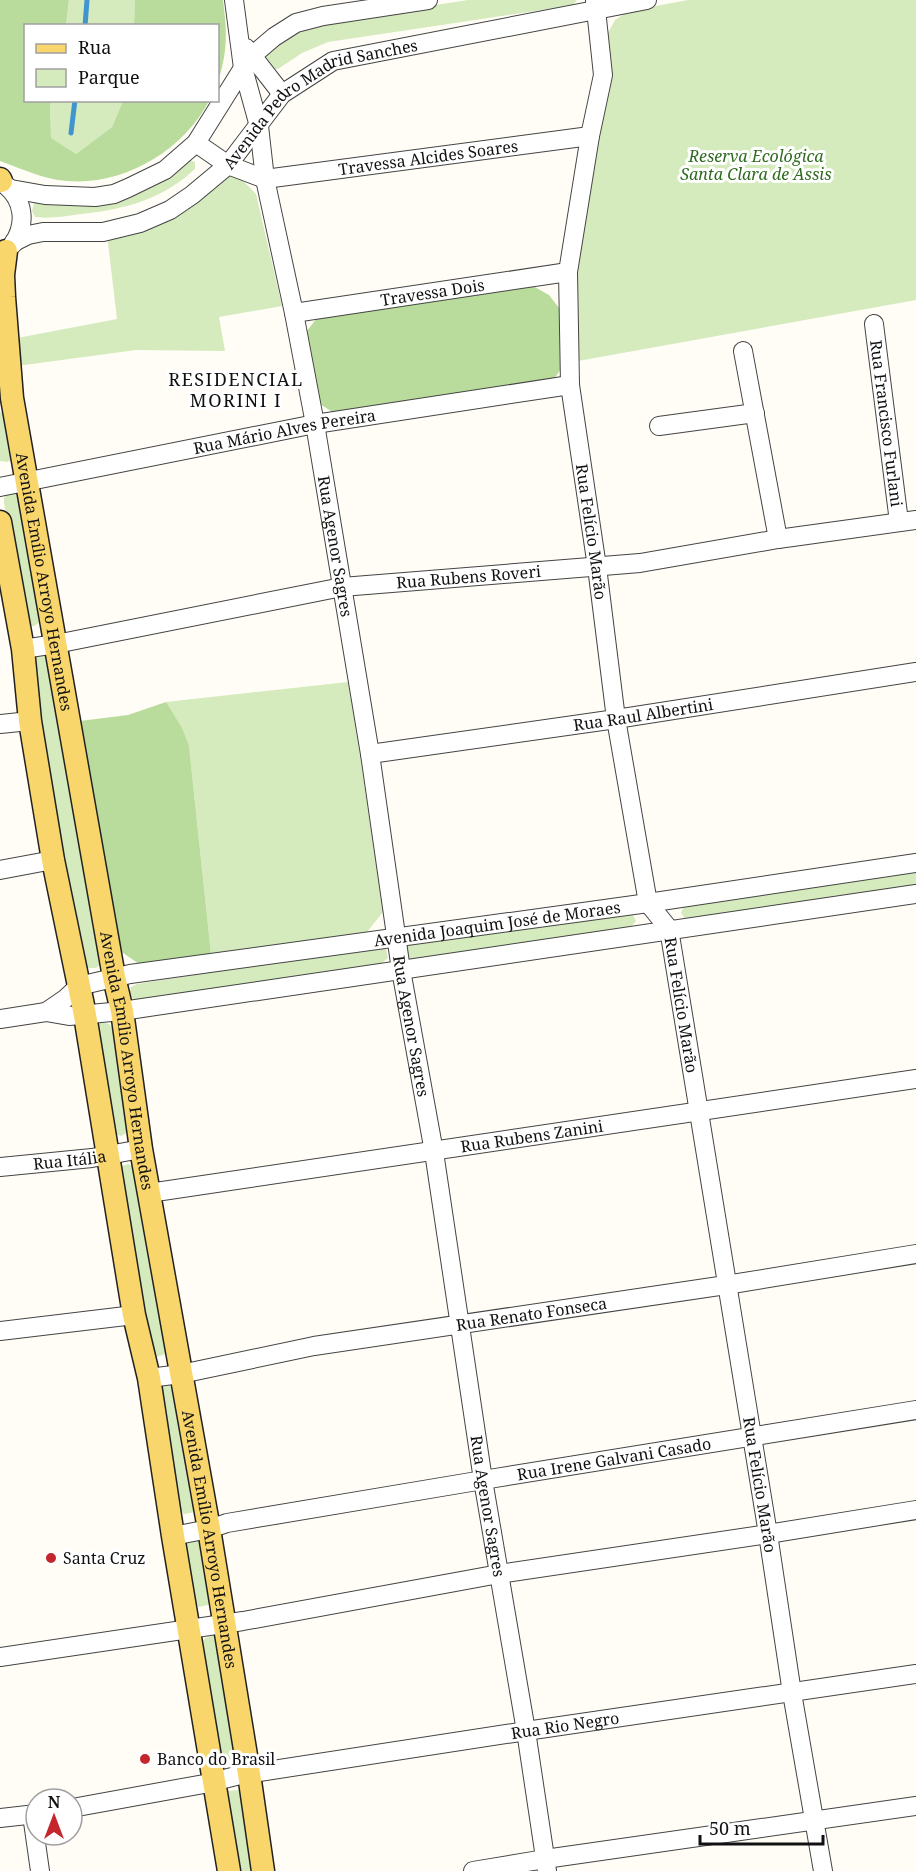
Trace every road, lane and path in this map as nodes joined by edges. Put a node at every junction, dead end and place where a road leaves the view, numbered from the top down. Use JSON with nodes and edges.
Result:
{"nodes":[{"id":1,"x":234,"y":0,"type":"edge"},
{"id":2,"x":428,"y":0,"type":"edge"},
{"id":3,"x":647,"y":0,"type":"edge"},
{"id":4,"x":595,"y":5,"type":"edge"},
{"id":5,"x":245,"y":55,"type":"junction"},
{"id":6,"x":282,"y":94,"type":"junction"},
{"id":7,"x":219,"y":102,"type":"edge"},
{"id":8,"x":219,"y":102,"type":"edge"},
{"id":9,"x":259,"y":126,"type":"junction"},
{"id":10,"x":590,"y":136,"type":"junction"},
{"id":11,"x":196,"y":143,"type":"junction"},
{"id":12,"x":228,"y":165,"type":"junction"},
{"id":13,"x":266,"y":179,"type":"junction"},
{"id":14,"x":3,"y":182,"type":"edge"},
{"id":15,"x":7,"y":249,"type":"edge"},
{"id":16,"x":568,"y":272,"type":"junction"},
{"id":17,"x":294,"y":313,"type":"junction"},
{"id":18,"x":874,"y":324,"type":"dead end"},
{"id":19,"x":743,"y":351,"type":"dead end"},
{"id":20,"x":570,"y":385,"type":"junction"},
{"id":21,"x":6,"y":399,"type":"edge"},
{"id":22,"x":755,"y":413,"type":"junction"},
{"id":23,"x":315,"y":424,"type":"junction"},
{"id":24,"x":659,"y":426,"type":"dead end"},
{"id":25,"x":26,"y":482,"type":"junction"},
{"id":26,"x":0,"y":487,"type":"edge"},
{"id":27,"x":908,"y":521,"type":"edge"},
{"id":28,"x":0,"y":522,"type":"edge"},
{"id":29,"x":778,"y":539,"type":"junction"},
{"id":30,"x":597,"y":567,"type":"junction"},
{"id":31,"x":6,"y":586,"type":"edge"},
{"id":32,"x":342,"y":586,"type":"junction"},
{"id":33,"x":56,"y":644,"type":"junction"},
{"id":34,"x":23,"y":649,"type":"junction"},
{"id":35,"x":916,"y":672,"type":"edge"},
{"id":36,"x":616,"y":719,"type":"junction"},
{"id":37,"x":30,"y":721,"type":"junction"},
{"id":38,"x":0,"y":724,"type":"edge"},
{"id":39,"x":370,"y":754,"type":"junction"},
{"id":40,"x":53,"y":860,"type":"junction"},
{"id":41,"x":916,"y":863,"type":"edge"},
{"id":42,"x":0,"y":870,"type":"edge"},
{"id":43,"x":916,"y":894,"type":"edge"},
{"id":44,"x":648,"y":903,"type":"junction"},
{"id":45,"x":669,"y":929,"type":"junction"},
{"id":46,"x":396,"y":937,"type":"junction"},
{"id":47,"x":401,"y":970,"type":"junction"},
{"id":48,"x":114,"y":977,"type":"junction"},
{"id":49,"x":79,"y":986,"type":"junction"},
{"id":50,"x":122,"y":1011,"type":"junction"},
{"id":51,"x":46,"y":1012,"type":"junction"},
{"id":52,"x":85,"y":1015,"type":"junction"},
{"id":53,"x":0,"y":1019,"type":"edge"},
{"id":54,"x":916,"y":1079,"type":"edge"},
{"id":55,"x":699,"y":1113,"type":"junction"},
{"id":56,"x":141,"y":1149,"type":"junction"},
{"id":57,"x":434,"y":1152,"type":"junction"},
{"id":58,"x":108,"y":1155,"type":"junction"},
{"id":59,"x":0,"y":1167,"type":"edge"},
{"id":60,"x":149,"y":1193,"type":"junction"},
{"id":61,"x":916,"y":1254,"type":"edge"},
{"id":62,"x":726,"y":1285,"type":"junction"},
{"id":63,"x":134,"y":1315,"type":"junction"},
{"id":64,"x":459,"y":1324,"type":"junction"},
{"id":65,"x":8,"y":1330,"type":"edge"},
{"id":66,"x":181,"y":1374,"type":"junction"},
{"id":67,"x":149,"y":1378,"type":"junction"},
{"id":68,"x":916,"y":1410,"type":"edge"},
{"id":69,"x":752,"y":1437,"type":"junction"},
{"id":70,"x":483,"y":1480,"type":"junction"},
{"id":71,"x":916,"y":1510,"type":"edge"},
{"id":72,"x":209,"y":1529,"type":"junction"},
{"id":73,"x":768,"y":1534,"type":"junction"},
{"id":74,"x":173,"y":1536,"type":"junction"},
{"id":75,"x":499,"y":1574,"type":"junction"},
{"id":76,"x":223,"y":1622,"type":"junction"},
{"id":77,"x":189,"y":1628,"type":"junction"},
{"id":78,"x":0,"y":1657,"type":"edge"},
{"id":79,"x":916,"y":1674,"type":"edge"},
{"id":80,"x":792,"y":1693,"type":"junction"},
{"id":81,"x":526,"y":1731,"type":"junction"},
{"id":82,"x":249,"y":1774,"type":"junction"},
{"id":83,"x":214,"y":1782,"type":"junction"},
{"id":84,"x":84,"y":1806,"type":"edge"},
{"id":85,"x":916,"y":1806,"type":"edge"},
{"id":86,"x":24,"y":1816,"type":"edge"},
{"id":87,"x":0,"y":1818,"type":"edge"},
{"id":88,"x":815,"y":1822,"type":"junction"},
{"id":89,"x":37,"y":1847,"type":"edge"},
{"id":90,"x":546,"y":1865,"type":"edge"},
{"id":91,"x":40,"y":1871,"type":"edge"},
{"id":92,"x":229,"y":1871,"type":"edge"},
{"id":93,"x":263,"y":1871,"type":"edge"},
{"id":94,"x":473,"y":1871,"type":"edge"},
{"id":95,"x":823,"y":1871,"type":"edge"}],
"edges":[{"from":1,"to":5,"type":"street","name":"Rua Agenor Sagres"},
{"from":2,"to":5,"type":"street"},
{"from":3,"to":4,"type":"street","name":"Avenida Pedro Madrid Sanches"},
{"from":4,"to":6,"type":"street","name":"Avenida Pedro Madrid Sanches"},
{"from":4,"to":10,"type":"street","name":"Rua Felício Marão"},
{"from":5,"to":6,"type":"street"},
{"from":5,"to":7,"type":"street"},
{"from":5,"to":9,"type":"street","name":"Rua Agenor Sagres"},
{"from":6,"to":9,"type":"street","name":"Avenida Pedro Madrid Sanches"},
{"from":8,"to":11,"type":"street"},
{"from":9,"to":12,"type":"street","name":"Avenida Pedro Madrid Sanches"},
{"from":9,"to":13,"type":"street","name":"Rua Agenor Sagres"},
{"from":10,"to":13,"type":"street","name":"Travessa Alcides Soares"},
{"from":10,"to":16,"type":"street","name":"Rua Felício Marão"},
{"from":11,"to":12,"type":"street"},
{"from":11,"to":14,"type":"street"},
{"from":12,"to":13,"type":"street"},
{"from":12,"to":15,"type":"street","name":"Avenida Pedro Madrid Sanches"},
{"from":13,"to":17,"type":"street","name":"Rua Agenor Sagres"},
{"from":14,"to":15,"type":"street"},
{"from":15,"to":21,"type":"main road","name":"Avenida Emílio Arroyo Hernandes"},
{"from":16,"to":17,"type":"street","name":"Travessa Dois"},
{"from":16,"to":20,"type":"street","name":"Rua Felício Marão"},
{"from":17,"to":23,"type":"street","name":"Rua Agenor Sagres"},
{"from":18,"to":27,"type":"street","name":"Rua Francisco Furlani"},
{"from":19,"to":22,"type":"street"},
{"from":20,"to":23,"type":"street","name":"Rua Mário Alves Pereira"},
{"from":20,"to":30,"type":"street","name":"Rua Felício Marão"},
{"from":21,"to":25,"type":"main road","name":"Avenida Emílio Arroyo Hernandes"},
{"from":22,"to":24,"type":"street"},
{"from":22,"to":29,"type":"street"},
{"from":23,"to":25,"type":"street","name":"Rua Mário Alves Pereira"},
{"from":23,"to":32,"type":"street","name":"Rua Agenor Sagres"},
{"from":25,"to":26,"type":"street","name":"Rua Mário Alves Pereira"},
{"from":25,"to":33,"type":"main road","name":"Avenida Emílio Arroyo Hernandes"},
{"from":27,"to":29,"type":"street","name":"Rua Rubens Roveri"},
{"from":28,"to":31,"type":"main road","name":"Avenida Emílio Arroyo Hernandes"},
{"from":29,"to":30,"type":"street","name":"Rua Rubens Roveri"},
{"from":30,"to":32,"type":"street","name":"Rua Rubens Roveri"},
{"from":30,"to":36,"type":"street","name":"Rua Felício Marão"},
{"from":31,"to":34,"type":"main road","name":"Avenida Emílio Arroyo Hernandes"},
{"from":32,"to":33,"type":"street","name":"Rua Rubens Roveri"},
{"from":32,"to":39,"type":"street","name":"Rua Agenor Sagres"},
{"from":33,"to":34,"type":"street","name":"Rua Rubens Roveri"},
{"from":33,"to":48,"type":"main road","name":"Avenida Emílio Arroyo Hernandes"},
{"from":34,"to":37,"type":"main road","name":"Avenida Emílio Arroyo Hernandes"},
{"from":35,"to":36,"type":"street","name":"Rua Raul Albertini"},
{"from":36,"to":39,"type":"street","name":"Rua Raul Albertini"},
{"from":36,"to":44,"type":"street","name":"Rua Felício Marão"},
{"from":37,"to":38,"type":"street"},
{"from":37,"to":40,"type":"main road","name":"Avenida Emílio Arroyo Hernandes"},
{"from":39,"to":46,"type":"street","name":"Rua Agenor Sagres"},
{"from":40,"to":42,"type":"street"},
{"from":40,"to":49,"type":"main road","name":"Avenida Emílio Arroyo Hernandes"},
{"from":41,"to":44,"type":"street","name":"Avenida Joaquim José de Moraes"},
{"from":43,"to":45,"type":"street","name":"Avenida Joaquim José de Moraes"},
{"from":44,"to":45,"type":"street","name":"Rua Felício Marão"},
{"from":44,"to":46,"type":"street","name":"Avenida Joaquim José de Moraes"},
{"from":45,"to":47,"type":"street","name":"Avenida Joaquim José de Moraes"},
{"from":45,"to":55,"type":"street","name":"Rua Felício Marão"},
{"from":46,"to":47,"type":"street","name":"Rua Agenor Sagres"},
{"from":46,"to":48,"type":"street","name":"Avenida Joaquim José de Moraes"},
{"from":47,"to":50,"type":"street","name":"Avenida Joaquim José de Moraes"},
{"from":47,"to":57,"type":"street","name":"Rua Agenor Sagres"},
{"from":48,"to":49,"type":"street","name":"Avenida Joaquim José de Moraes"},
{"from":48,"to":50,"type":"main road","name":"Avenida Emílio Arroyo Hernandes"},
{"from":49,"to":51,"type":"street"},
{"from":49,"to":52,"type":"main road","name":"Avenida Emílio Arroyo Hernandes"},
{"from":50,"to":52,"type":"street","name":"Avenida Joaquim José de Moraes"},
{"from":50,"to":56,"type":"main road","name":"Avenida Emílio Arroyo Hernandes"},
{"from":51,"to":52,"type":"street","name":"Avenida Joaquim José de Moraes"},
{"from":51,"to":53,"type":"street"},
{"from":52,"to":58,"type":"main road","name":"Avenida Emílio Arroyo Hernandes"},
{"from":54,"to":55,"type":"street","name":"Rua Rubens Zanini"},
{"from":55,"to":57,"type":"street","name":"Rua Rubens Zanini"},
{"from":55,"to":62,"type":"street","name":"Rua Felício Marão"},
{"from":56,"to":58,"type":"street","name":"Rua Itália"},
{"from":56,"to":60,"type":"main road","name":"Avenida Emílio Arroyo Hernandes"},
{"from":57,"to":60,"type":"street","name":"Rua Rubens Zanini"},
{"from":57,"to":64,"type":"street","name":"Rua Agenor Sagres"},
{"from":58,"to":59,"type":"street","name":"Rua Itália"},
{"from":58,"to":63,"type":"main road","name":"Avenida Emílio Arroyo Hernandes"},
{"from":60,"to":66,"type":"main road","name":"Avenida Emílio Arroyo Hernandes"},
{"from":61,"to":62,"type":"street","name":"Rua Renato Fonseca"},
{"from":62,"to":64,"type":"street","name":"Rua Renato Fonseca"},
{"from":62,"to":69,"type":"street","name":"Rua Felício Marão"},
{"from":63,"to":65,"type":"street"},
{"from":63,"to":67,"type":"main road","name":"Avenida Emílio Arroyo Hernandes"},
{"from":64,"to":66,"type":"street","name":"Rua Renato Fonseca"},
{"from":64,"to":70,"type":"street","name":"Rua Agenor Sagres"},
{"from":66,"to":67,"type":"street","name":"Rua Renato Fonseca"},
{"from":66,"to":72,"type":"main road","name":"Avenida Emílio Arroyo Hernandes"},
{"from":67,"to":74,"type":"main road","name":"Avenida Emílio Arroyo Hernandes"},
{"from":68,"to":69,"type":"street","name":"Rua Irene Galvani Casado"},
{"from":69,"to":70,"type":"street","name":"Rua Irene Galvani Casado"},
{"from":69,"to":73,"type":"street","name":"Rua Felício Marão"},
{"from":70,"to":72,"type":"street","name":"Rua Irene Galvani Casado"},
{"from":70,"to":75,"type":"street","name":"Rua Agenor Sagres"},
{"from":71,"to":73,"type":"street"},
{"from":72,"to":74,"type":"street","name":"Rua Irene Galvani Casado"},
{"from":72,"to":76,"type":"main road","name":"Avenida Emílio Arroyo Hernandes"},
{"from":73,"to":75,"type":"street"},
{"from":73,"to":80,"type":"street","name":"Rua Felício Marão"},
{"from":74,"to":77,"type":"main road","name":"Avenida Emílio Arroyo Hernandes"},
{"from":75,"to":76,"type":"street"},
{"from":75,"to":81,"type":"street","name":"Rua Agenor Sagres"},
{"from":76,"to":77,"type":"street"},
{"from":76,"to":82,"type":"main road","name":"Avenida Emílio Arroyo Hernandes"},
{"from":77,"to":78,"type":"street"},
{"from":77,"to":83,"type":"main road","name":"Avenida Emílio Arroyo Hernandes"},
{"from":79,"to":80,"type":"street","name":"Rua Rio Negro"},
{"from":80,"to":81,"type":"street","name":"Rua Rio Negro"},
{"from":80,"to":88,"type":"street","name":"Rua Felício Marão"},
{"from":81,"to":82,"type":"street","name":"Rua Rio Negro"},
{"from":81,"to":90,"type":"street","name":"Rua Agenor Sagres"},
{"from":82,"to":83,"type":"street","name":"Rua Rio Negro"},
{"from":82,"to":93,"type":"main road","name":"Avenida Emílio Arroyo Hernandes"},
{"from":83,"to":84,"type":"street","name":"Rua Rio Negro"},
{"from":83,"to":92,"type":"main road","name":"Avenida Emílio Arroyo Hernandes"},
{"from":85,"to":88,"type":"street"},
{"from":86,"to":87,"type":"street"},
{"from":88,"to":90,"type":"street"},
{"from":88,"to":95,"type":"street","name":"Rua Felício Marão"},
{"from":89,"to":91,"type":"street"},
{"from":90,"to":94,"type":"street"}]}
